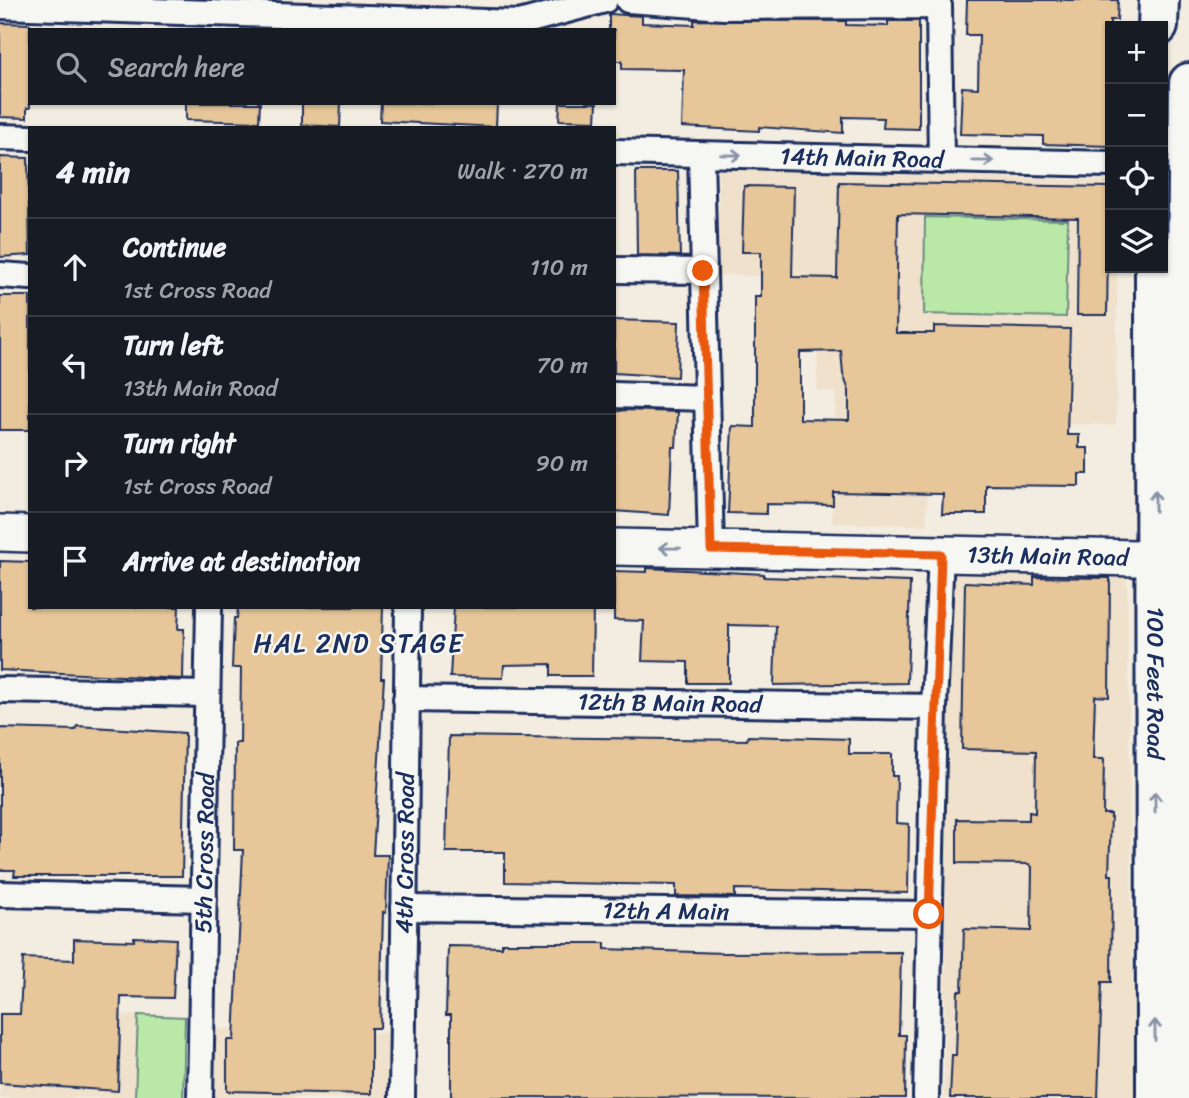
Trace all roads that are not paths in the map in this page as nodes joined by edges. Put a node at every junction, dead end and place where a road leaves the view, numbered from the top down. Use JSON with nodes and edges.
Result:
{"nodes":[{"id":1,"x":605,"y":0,"type":"edge"},
{"id":2,"x":628,"y":0,"type":"edge"},
{"id":3,"x":1159,"y":0,"type":"edge"},
{"id":4,"x":724,"y":4,"type":"edge"},
{"id":5,"x":0,"y":6,"type":"edge"},
{"id":6,"x":1158,"y":21,"type":"edge"},
{"id":7,"x":1189,"y":83,"type":"edge"},
{"id":8,"x":0,"y":137,"type":"edge"},
{"id":9,"x":28,"y":138,"type":"edge"},
{"id":10,"x":616,"y":152,"type":"edge"},
{"id":11,"x":701,"y":155,"type":"junction"},
{"id":12,"x":942,"y":161,"type":"junction"},
{"id":13,"x":1105,"y":164,"type":"edge"},
{"id":14,"x":616,"y":270,"type":"edge"},
{"id":15,"x":703,"y":271,"type":"junction"},
{"id":16,"x":1155,"y":273,"type":"edge"},
{"id":17,"x":0,"y":275,"type":"edge"},
{"id":18,"x":28,"y":277,"type":"edge"},
{"id":19,"x":616,"y":395,"type":"edge"},
{"id":20,"x":705,"y":398,"type":"junction"},
{"id":21,"x":0,"y":533,"type":"edge"},
{"id":22,"x":28,"y":534,"type":"edge"},
{"id":23,"x":616,"y":547,"type":"edge"},
{"id":24,"x":711,"y":549,"type":"junction"},
{"id":25,"x":941,"y":554,"type":"junction"},
{"id":26,"x":1176,"y":559,"type":"edge"},
{"id":27,"x":209,"y":609,"type":"edge"},
{"id":28,"x":408,"y":609,"type":"edge"},
{"id":29,"x":0,"y":690,"type":"edge"},
{"id":30,"x":207,"y":694,"type":"junction"},
{"id":31,"x":407,"y":699,"type":"junction"},
{"id":32,"x":934,"y":707,"type":"junction"},
{"id":33,"x":0,"y":894,"type":"edge"},
{"id":34,"x":204,"y":900,"type":"junction"},
{"id":35,"x":404,"y":908,"type":"junction"},
{"id":36,"x":929,"y":914,"type":"junction"},
{"id":37,"x":200,"y":1098,"type":"edge"},
{"id":38,"x":401,"y":1098,"type":"edge"},
{"id":39,"x":926,"y":1098,"type":"edge"},
{"id":40,"x":1156,"y":1098,"type":"edge"},
{"id":41,"x":1188,"y":1098,"type":"edge"}],
"edges":[{"from":1,"to":5,"type":"street"},
{"from":2,"to":4,"type":"street"},
{"from":3,"to":6,"type":"main road"},
{"from":4,"to":12,"type":"street"},
{"from":7,"to":26,"type":"main road","name":"100 Feet Road"},
{"from":8,"to":9,"type":"street"},
{"from":10,"to":11,"type":"street","name":"14th Main Road"},
{"from":11,"to":12,"type":"street","name":"14th Main Road","one_way":true},
{"from":11,"to":15,"type":"street"},
{"from":12,"to":13,"type":"street","name":"14th Main Road","one_way":true},
{"from":14,"to":15,"type":"street"},
{"from":15,"to":20,"type":"street"},
{"from":26,"to":16,"type":"main road","name":"100 Feet Road","one_way":true},
{"from":17,"to":18,"type":"street"},
{"from":19,"to":20,"type":"street"},
{"from":20,"to":24,"type":"street"},
{"from":21,"to":22,"type":"street"},
{"from":24,"to":23,"type":"street","name":"13th Main Road","one_way":true},
{"from":24,"to":25,"type":"street","name":"13th Main Road"},
{"from":25,"to":26,"type":"street","name":"13th Main Road"},
{"from":25,"to":32,"type":"street"},
{"from":40,"to":26,"type":"main road","name":"100 Feet Road","one_way":true},
{"from":26,"to":41,"type":"main road","name":"100 Feet Road"},
{"from":27,"to":30,"type":"street","name":"5th Cross Road"},
{"from":28,"to":31,"type":"street","name":"4th Cross Road"},
{"from":29,"to":30,"type":"street"},
{"from":30,"to":34,"type":"street","name":"5th Cross Road"},
{"from":31,"to":32,"type":"street","name":"12th B Main Road"},
{"from":31,"to":35,"type":"street","name":"4th Cross Road"},
{"from":32,"to":36,"type":"street"},
{"from":33,"to":34,"type":"street"},
{"from":34,"to":37,"type":"street","name":"5th Cross Road"},
{"from":35,"to":36,"type":"street","name":"12th A Main"},
{"from":35,"to":38,"type":"street","name":"4th Cross Road"},
{"from":36,"to":39,"type":"street"}]}
